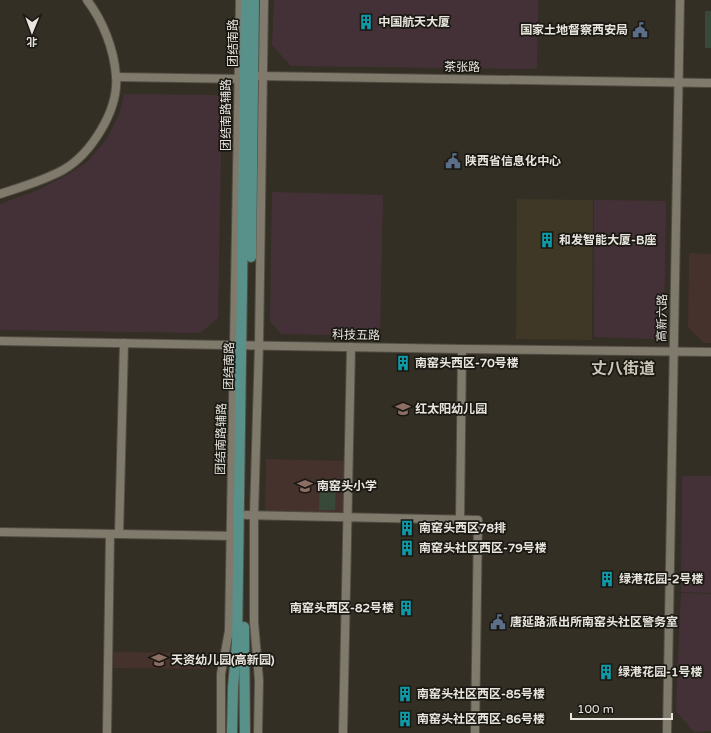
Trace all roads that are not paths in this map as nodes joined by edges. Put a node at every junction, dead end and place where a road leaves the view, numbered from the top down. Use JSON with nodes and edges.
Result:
{"nodes":[{"id":1,"x":87,"y":0,"type":"edge"},
{"id":2,"x":240,"y":0,"type":"edge"},
{"id":3,"x":246,"y":0,"type":"edge"},
{"id":4,"x":254,"y":0,"type":"edge"},
{"id":5,"x":264,"y":0,"type":"edge"},
{"id":6,"x":680,"y":0,"type":"edge"},
{"id":7,"x":116,"y":76,"type":"junction"},
{"id":8,"x":250,"y":77,"type":"junction"},
{"id":9,"x":679,"y":83,"type":"junction"},
{"id":10,"x":711,"y":83,"type":"edge"},
{"id":11,"x":0,"y":194,"type":"edge"},
{"id":12,"x":0,"y":341,"type":"edge"},
{"id":13,"x":124,"y":343,"type":"junction"},
{"id":14,"x":246,"y":345,"type":"junction"},
{"id":15,"x":351,"y":347,"type":"junction"},
{"id":16,"x":462,"y":349,"type":"junction"},
{"id":17,"x":674,"y":351,"type":"junction"},
{"id":18,"x":711,"y":352,"type":"edge"},
{"id":19,"x":250,"y":515,"type":"junction"},
{"id":20,"x":348,"y":518,"type":"junction"},
{"id":21,"x":460,"y":520,"type":"junction"},
{"id":22,"x":0,"y":532,"type":"edge"},
{"id":23,"x":110,"y":534,"type":"junction"},
{"id":24,"x":119,"y":534,"type":"junction"},
{"id":25,"x":235,"y":536,"type":"junction"},
{"id":26,"x":107,"y":733,"type":"edge"},
{"id":27,"x":221,"y":733,"type":"edge"},
{"id":28,"x":232,"y":733,"type":"edge"},
{"id":29,"x":245,"y":733,"type":"edge"},
{"id":30,"x":258,"y":733,"type":"edge"},
{"id":31,"x":343,"y":733,"type":"edge"},
{"id":32,"x":475,"y":733,"type":"edge"},
{"id":33,"x":667,"y":733,"type":"edge"}],
"edges":[{"from":1,"to":7,"type":"street"},
{"from":2,"to":8,"type":"street","name":"团结南路辅路"},
{"from":3,"to":8,"type":"main road","name":"团结南路"},
{"from":4,"to":8,"type":"main road","name":"团结南路"},
{"from":5,"to":8,"type":"street","name":"团结南路辅路"},
{"from":6,"to":9,"type":"street","name":"高新六路"},
{"from":7,"to":8,"type":"street","name":"茶张路"},
{"from":7,"to":11,"type":"street"},
{"from":8,"to":9,"type":"street","name":"茶张路"},
{"from":8,"to":14,"type":"main road","name":"团结南路"},
{"from":8,"to":14,"type":"street","name":"团结南路辅路"},
{"from":9,"to":10,"type":"street","name":"茶张路"},
{"from":9,"to":17,"type":"street","name":"高新六路"},
{"from":12,"to":13,"type":"street","name":"科技五路"},
{"from":13,"to":14,"type":"street","name":"科技五路"},
{"from":13,"to":24,"type":"street"},
{"from":14,"to":15,"type":"street","name":"科技五路"},
{"from":14,"to":19,"type":"main road","name":"团结南路"},
{"from":14,"to":25,"type":"main road","name":"团结南路"},
{"from":15,"to":16,"type":"street","name":"科技五路"},
{"from":15,"to":20,"type":"street"},
{"from":16,"to":17,"type":"street","name":"科技五路"},
{"from":16,"to":21,"type":"street"},
{"from":17,"to":18,"type":"street","name":"科技五路"},
{"from":17,"to":33,"type":"street","name":"高新六路"},
{"from":19,"to":20,"type":"street"},
{"from":19,"to":29,"type":"main road","name":"团结南路"},
{"from":19,"to":30,"type":"street"},
{"from":20,"to":21,"type":"street"},
{"from":20,"to":31,"type":"street"},
{"from":21,"to":32,"type":"street"},
{"from":22,"to":23,"type":"street"},
{"from":23,"to":24,"type":"street"},
{"from":23,"to":26,"type":"street"},
{"from":24,"to":25,"type":"street"},
{"from":25,"to":27,"type":"street"},
{"from":25,"to":28,"type":"main road","name":"团结南路"}]}
